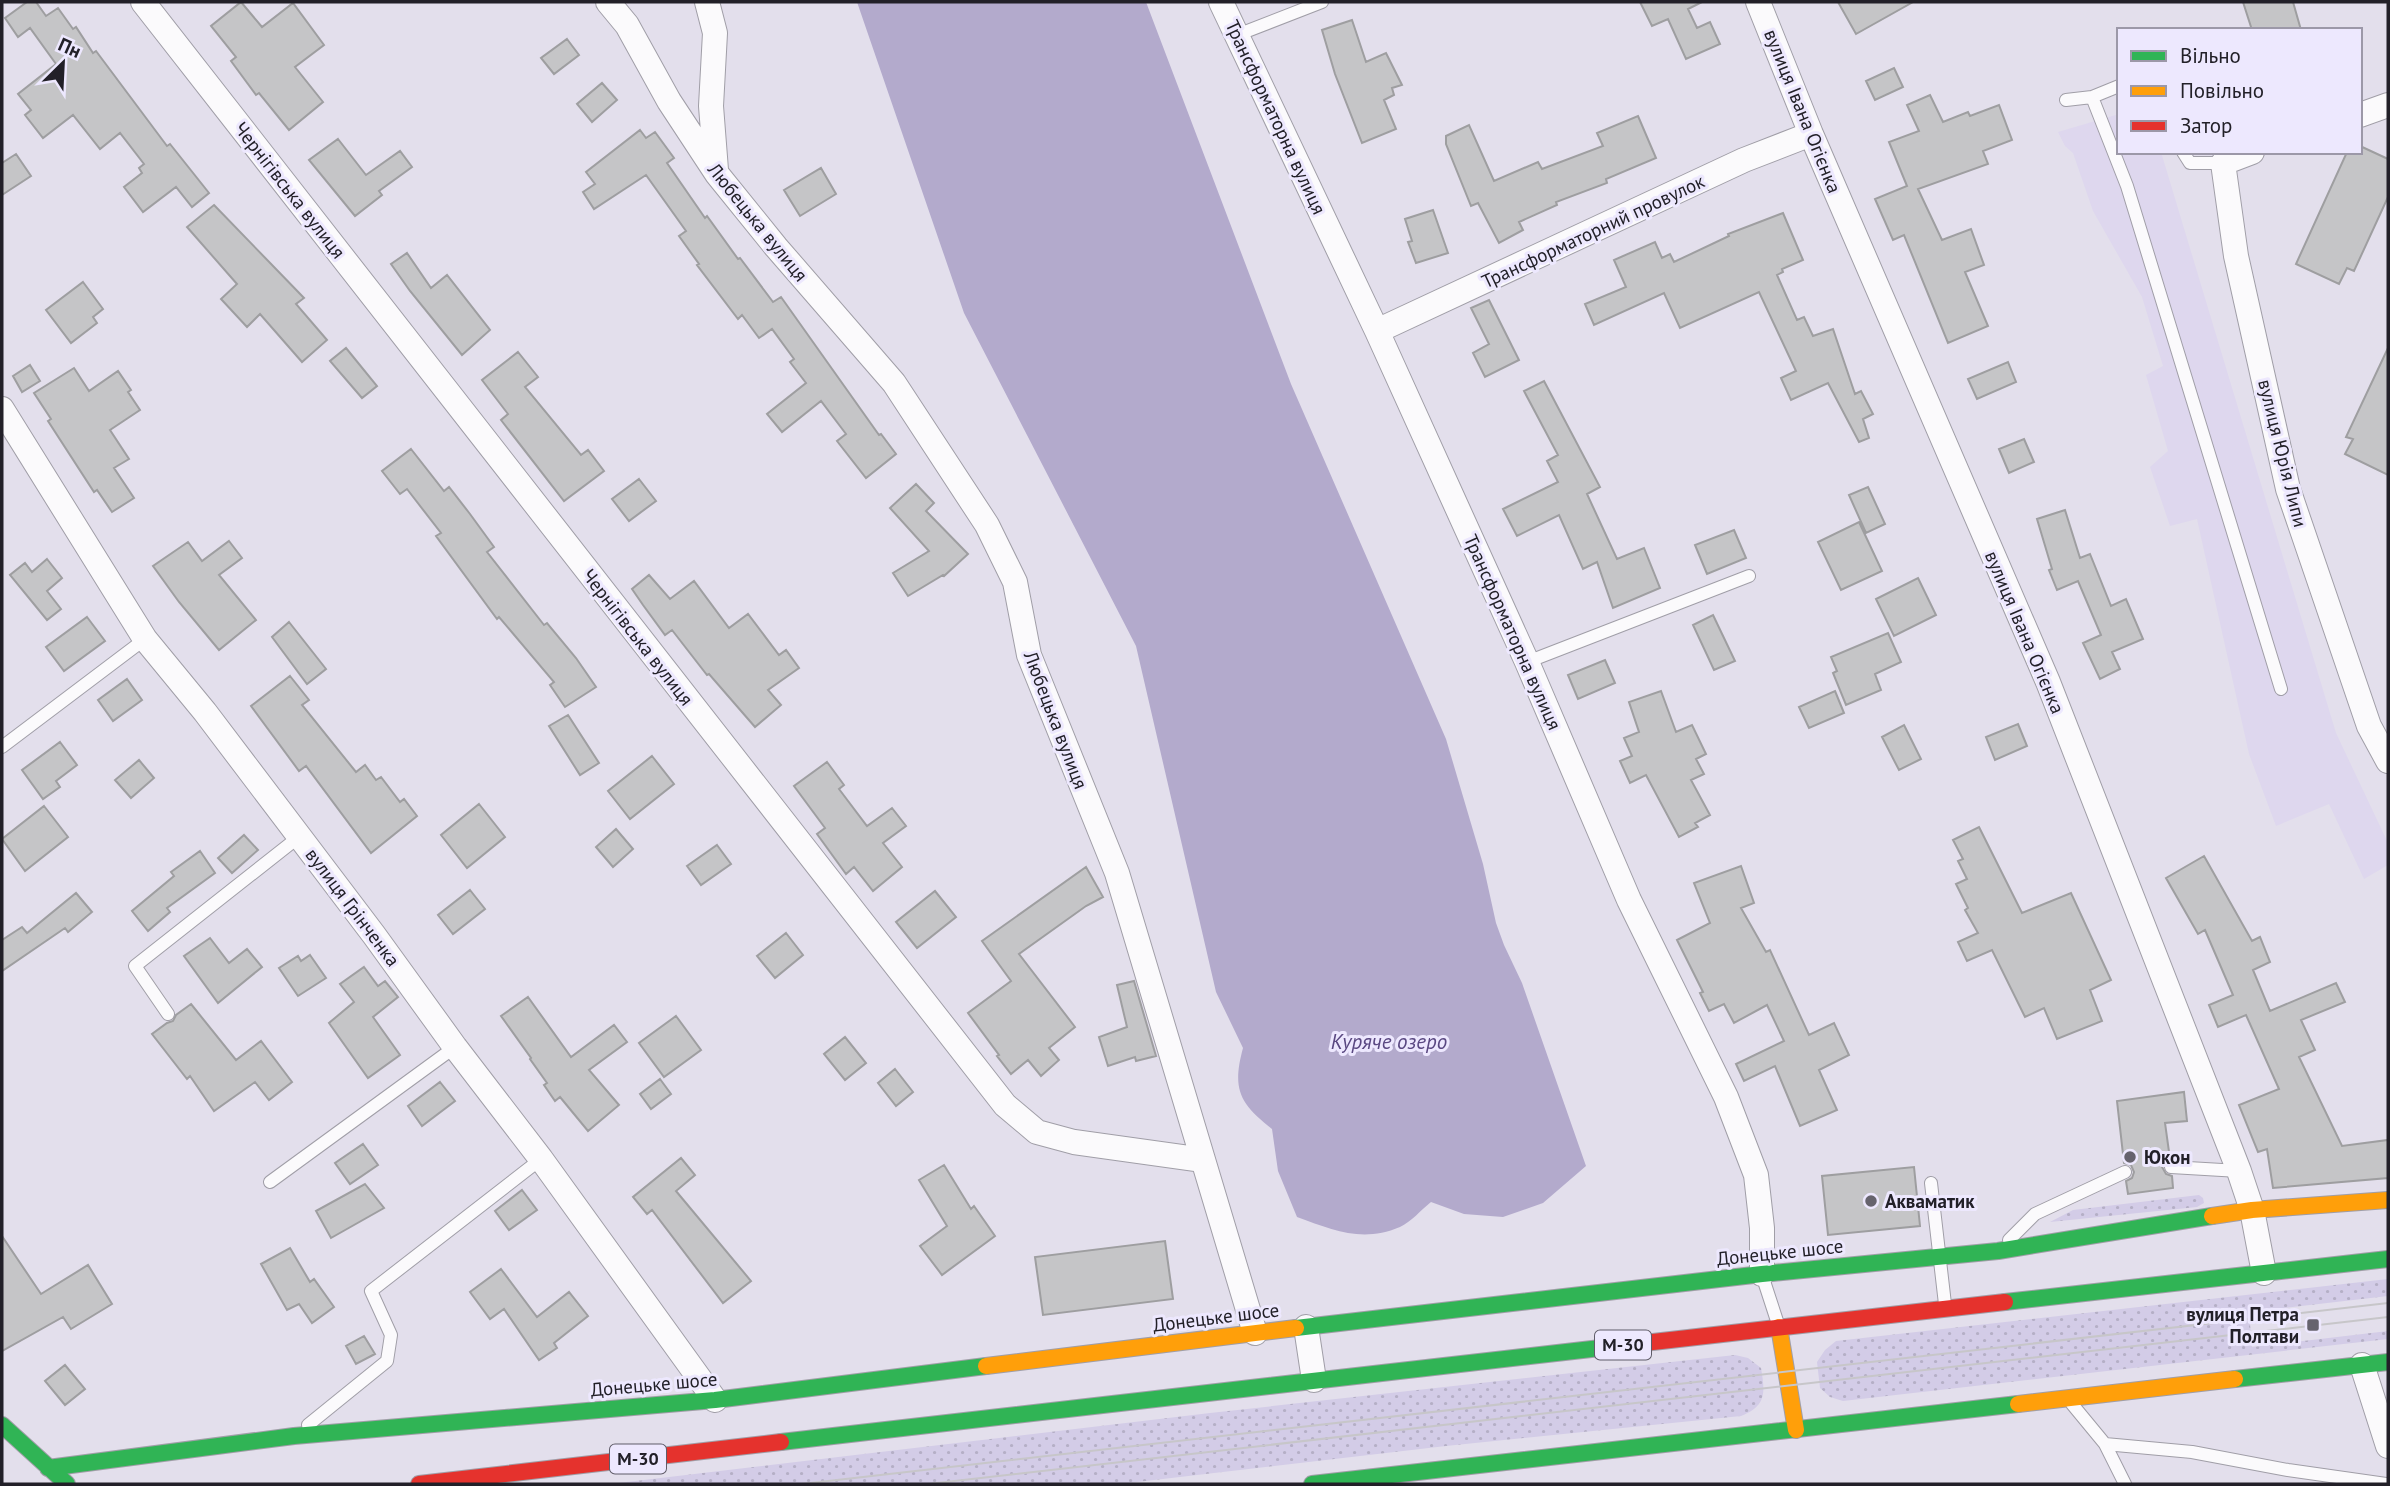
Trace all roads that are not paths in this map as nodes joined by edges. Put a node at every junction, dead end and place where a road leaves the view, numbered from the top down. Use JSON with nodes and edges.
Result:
{"nodes":[{"id":1,"x":143,"y":2,"type":"edge"},
{"id":2,"x":608,"y":2,"type":"edge"},
{"id":3,"x":707,"y":2,"type":"edge"},
{"id":4,"x":1221,"y":2,"type":"edge"},
{"id":5,"x":1322,"y":2,"type":"edge"},
{"id":6,"x":1758,"y":2,"type":"edge"},
{"id":7,"x":1237,"y":35,"type":"junction"},
{"id":8,"x":2117,"y":87,"type":"edge"},
{"id":9,"x":2092,"y":97,"type":"junction"},
{"id":10,"x":2066,"y":100,"type":"dead end"},
{"id":11,"x":2388,"y":104,"type":"edge"},
{"id":12,"x":2362,"y":114,"type":"edge"},
{"id":13,"x":1811,"y":134,"type":"junction"},
{"id":14,"x":2184,"y":154,"type":"edge"},
{"id":15,"x":2247,"y":154,"type":"edge"},
{"id":16,"x":2223,"y":163,"type":"junction"},
{"id":17,"x":717,"y":174,"type":"junction"},
{"id":18,"x":1377,"y":331,"type":"junction"},
{"id":19,"x":2,"y":409,"type":"edge"},
{"id":20,"x":1749,"y":576,"type":"dead end"},
{"id":21,"x":145,"y":639,"type":"junction"},
{"id":22,"x":1527,"y":662,"type":"junction"},
{"id":23,"x":2281,"y":690,"type":"dead end"},
{"id":24,"x":2,"y":747,"type":"edge"},
{"id":25,"x":2388,"y":761,"type":"edge"},
{"id":26,"x":300,"y":836,"type":"junction"},
{"id":27,"x":168,"y":1014,"type":"dead end"},
{"id":28,"x":455,"y":1047,"type":"junction"},
{"id":29,"x":541,"y":1159,"type":"junction"},
{"id":30,"x":1203,"y":1160,"type":"junction"},
{"id":31,"x":2171,"y":1167,"type":"dead end"},
{"id":32,"x":2239,"y":1171,"type":"junction"},
{"id":33,"x":2125,"y":1172,"type":"dead end"},
{"id":34,"x":270,"y":1182,"type":"dead end"},
{"id":35,"x":1931,"y":1182,"type":"dead end"},
{"id":36,"x":2388,"y":1200,"type":"edge"},
{"id":37,"x":2252,"y":1210,"type":"junction"},
{"id":38,"x":1998,"y":1251,"type":"junction"},
{"id":39,"x":1940,"y":1257,"type":"junction"},
{"id":40,"x":2388,"y":1259,"type":"edge"},
{"id":41,"x":2264,"y":1273,"type":"junction"},
{"id":42,"x":1762,"y":1274,"type":"junction"},
{"id":43,"x":1946,"y":1309,"type":"junction"},
{"id":44,"x":1779,"y":1326,"type":"junction"},
{"id":45,"x":1306,"y":1327,"type":"junction"},
{"id":46,"x":1255,"y":1334,"type":"junction"},
{"id":47,"x":2388,"y":1362,"type":"edge"},
{"id":48,"x":2362,"y":1365,"type":"junction"},
{"id":49,"x":1314,"y":1380,"type":"junction"},
{"id":50,"x":2067,"y":1399,"type":"junction"},
{"id":51,"x":715,"y":1400,"type":"junction"},
{"id":52,"x":2,"y":1425,"type":"edge"},
{"id":53,"x":1796,"y":1430,"type":"junction"},
{"id":54,"x":294,"y":1436,"type":"junction"},
{"id":55,"x":2105,"y":1444,"type":"junction"},
{"id":56,"x":2388,"y":1446,"type":"edge"},
{"id":57,"x":48,"y":1468,"type":"junction"},
{"id":58,"x":1443,"y":1477,"type":"edge"},
{"id":59,"x":67,"y":1484,"type":"edge"},
{"id":60,"x":419,"y":1484,"type":"edge"},
{"id":61,"x":1312,"y":1484,"type":"edge"},
{"id":62,"x":2124,"y":1484,"type":"edge"},
{"id":63,"x":2386,"y":1484,"type":"edge"}],
"edges":[{"from":1,"to":30,"type":"street","name":"Чернігівська вулиця"},
{"from":2,"to":17,"type":"street","name":"Любецька вулиця"},
{"from":3,"to":17,"type":"street"},
{"from":4,"to":7,"type":"street","name":"Трансформаторна вулиця"},
{"from":5,"to":7,"type":"lane"},
{"from":6,"to":13,"type":"street","name":"вулиця Івана Огієнка"},
{"from":7,"to":18,"type":"street","name":"Трансформаторна вулиця"},
{"from":8,"to":9,"type":"lane"},
{"from":9,"to":10,"type":"lane"},
{"from":9,"to":23,"type":"lane"},
{"from":11,"to":12,"type":"street"},
{"from":13,"to":18,"type":"street","name":"Трансформаторний провулок"},
{"from":13,"to":32,"type":"street","name":"вулиця Івана Огієнка"},
{"from":14,"to":16,"type":"lane"},
{"from":15,"to":16,"type":"street"},
{"from":16,"to":25,"type":"street","name":"вулиця Юрія Липи"},
{"from":17,"to":30,"type":"street","name":"Любецька вулиця"},
{"from":18,"to":22,"type":"street","name":"Трансформаторна вулиця"},
{"from":19,"to":21,"type":"street","name":"вулиця Грінченка"},
{"from":20,"to":22,"type":"lane"},
{"from":21,"to":24,"type":"lane"},
{"from":21,"to":26,"type":"street","name":"вулиця Грінченка"},
{"from":22,"to":42,"type":"street","name":"Трансформаторна вулиця"},
{"from":26,"to":27,"type":"lane"},
{"from":26,"to":28,"type":"street","name":"вулиця Грінченка"},
{"from":28,"to":29,"type":"street","name":"вулиця Грінченка"},
{"from":28,"to":34,"type":"lane"},
{"from":29,"to":51,"type":"street","name":"вулиця Грінченка"},
{"from":29,"to":54,"type":"lane"},
{"from":30,"to":46,"type":"street","name":"Любецька вулиця"},
{"from":31,"to":32,"type":"lane"},
{"from":32,"to":37,"type":"street","name":"вулиця Івана Огієнка"},
{"from":33,"to":38,"type":"lane"},
{"from":35,"to":39,"type":"lane"},
{"from":36,"to":37,"type":"main road","name":"Донецьке шосе"},
{"from":37,"to":38,"type":"main road","name":"Донецьке шосе"},
{"from":37,"to":41,"type":"street","name":"вулиця Івана Огієнка"},
{"from":38,"to":39,"type":"main road","name":"Донецьке шосе"},
{"from":39,"to":42,"type":"main road","name":"Донецьке шосе"},
{"from":39,"to":43,"type":"lane"},
{"from":40,"to":41,"type":"main road","number":"М-30"},
{"from":41,"to":43,"type":"main road","number":"М-30"},
{"from":42,"to":44,"type":"lane"},
{"from":42,"to":45,"type":"main road","name":"Донецьке шосе"},
{"from":43,"to":44,"type":"main road","number":"М-30"},
{"from":44,"to":49,"type":"main road","number":"М-30"},
{"from":44,"to":53,"type":"main road"},
{"from":45,"to":46,"type":"main road","name":"Донецьке шосе"},
{"from":45,"to":49,"type":"street"},
{"from":46,"to":51,"type":"main road","name":"Донецьке шосе"},
{"from":47,"to":48,"type":"main road"},
{"from":48,"to":50,"type":"main road"},
{"from":48,"to":56,"type":"street"},
{"from":49,"to":60,"type":"main road","number":"М-30"},
{"from":50,"to":53,"type":"main road"},
{"from":50,"to":55,"type":"lane"},
{"from":51,"to":54,"type":"main road","name":"Донецьке шосе"},
{"from":52,"to":57,"type":"main road"},
{"from":53,"to":58,"type":"main road"},
{"from":54,"to":57,"type":"main road","name":"Донецьке шосе"},
{"from":55,"to":62,"type":"lane"},
{"from":55,"to":63,"type":"lane"},
{"from":57,"to":59,"type":"main road"},
{"from":58,"to":61,"type":"main road"}]}
